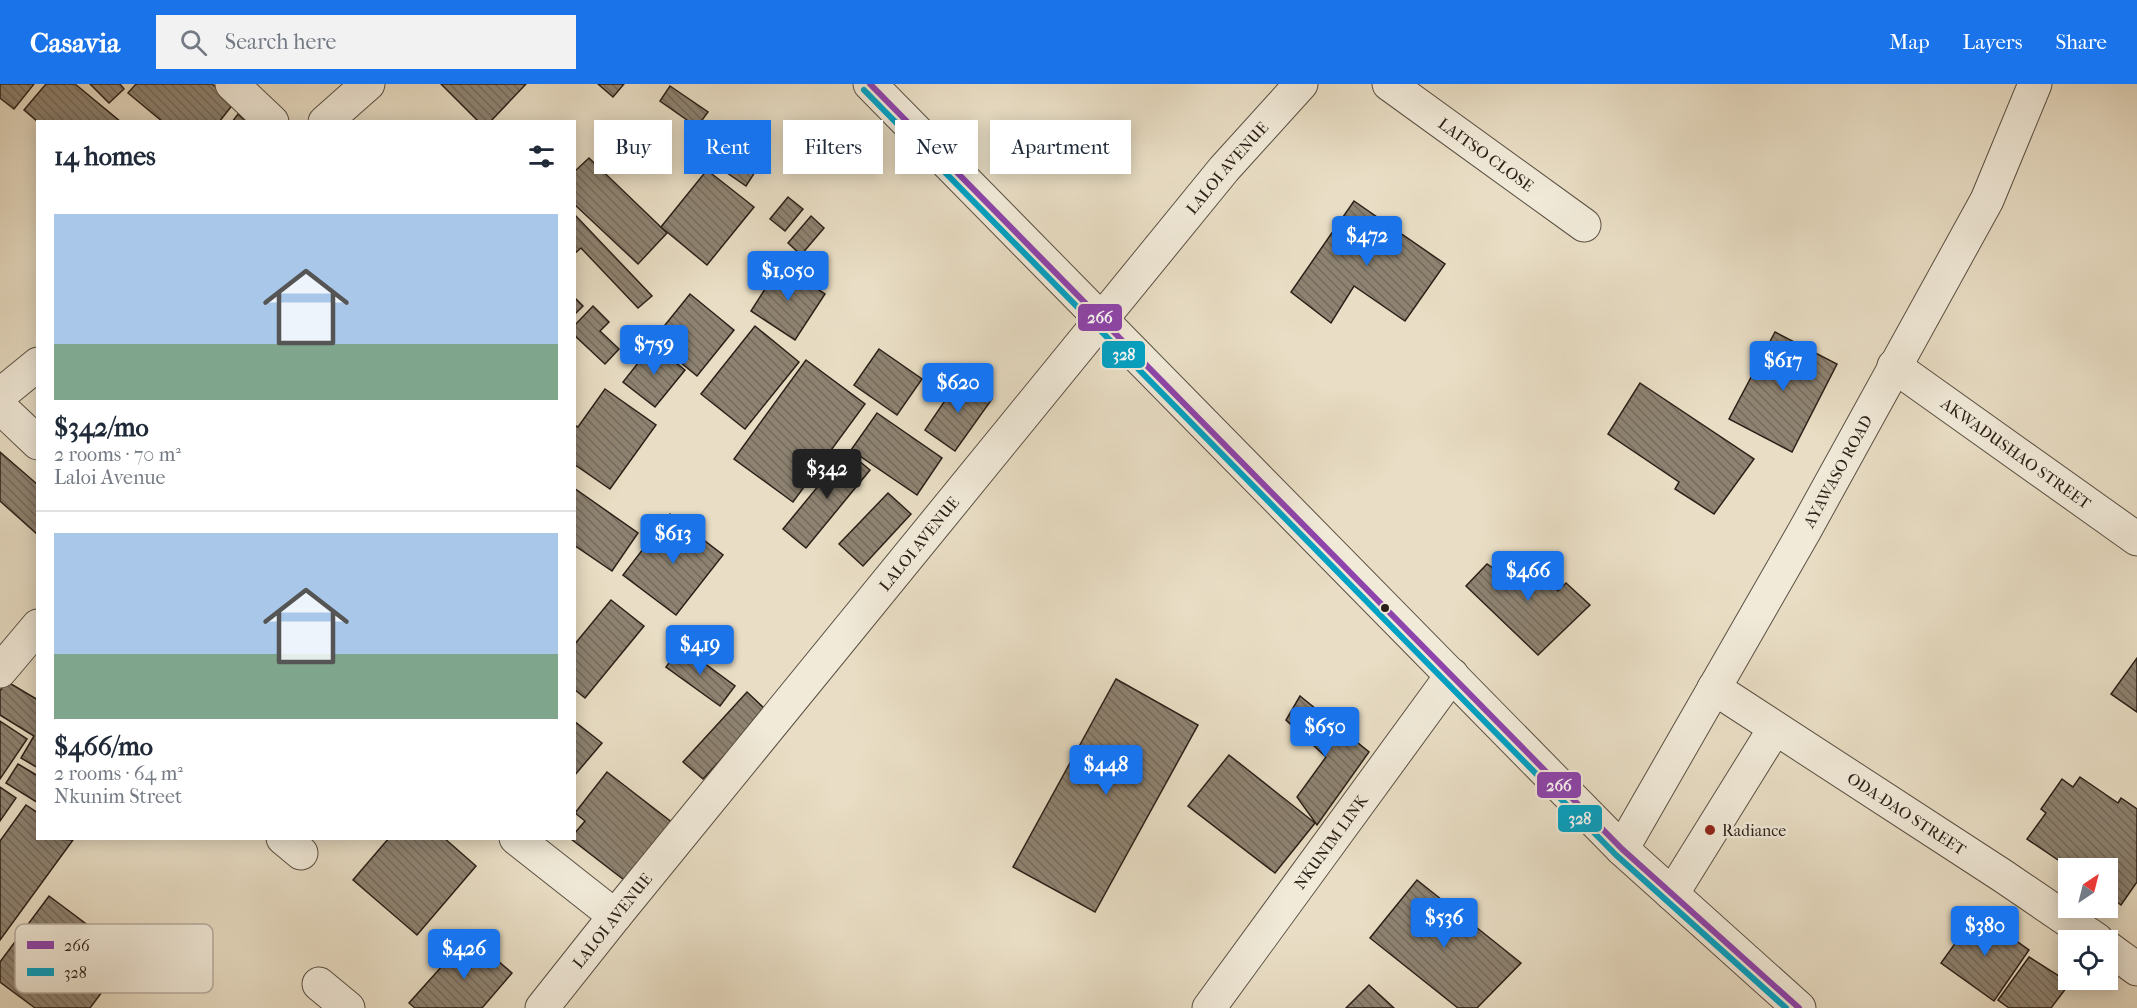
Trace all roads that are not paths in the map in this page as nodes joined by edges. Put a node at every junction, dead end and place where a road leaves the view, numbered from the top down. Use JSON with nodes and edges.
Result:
{"nodes":[{"id":1,"x":232,"y":84,"type":"edge"},
{"id":2,"x":368,"y":84,"type":"edge"},
{"id":3,"x":870,"y":84,"type":"edge"},
{"id":4,"x":1301,"y":84,"type":"edge"},
{"id":5,"x":1389,"y":84,"type":"edge"},
{"id":6,"x":2035,"y":84,"type":"edge"},
{"id":7,"x":271,"y":120,"type":"edge"},
{"id":8,"x":327,"y":120,"type":"edge"},
{"id":9,"x":1584,"y":225,"type":"dead end"},
{"id":10,"x":1101,"y":320,"type":"junction"},
{"id":11,"x":36,"y":366,"type":"edge"},
{"id":12,"x":1894,"y":366,"type":"junction"},
{"id":13,"x":0,"y":395,"type":"edge"},
{"id":14,"x":0,"y":407,"type":"edge"},
{"id":15,"x":36,"y":441,"type":"edge"},
{"id":16,"x":2137,"y":539,"type":"edge"},
{"id":17,"x":36,"y":628,"type":"edge"},
{"id":18,"x":0,"y":672,"type":"edge"},
{"id":19,"x":1452,"y":675,"type":"junction"},
{"id":20,"x":1714,"y":688,"type":"junction"},
{"id":21,"x":1775,"y":728,"type":"junction"},
{"id":22,"x":519,"y":840,"type":"edge"},
{"id":23,"x":1622,"y":849,"type":"junction"},
{"id":24,"x":1672,"y":894,"type":"junction"},
{"id":25,"x":615,"y":916,"type":"junction"},
{"id":26,"x":2082,"y":930,"type":"edge"},
{"id":27,"x":2118,"y":955,"type":"edge"},
{"id":28,"x":2137,"y":969,"type":"edge"},
{"id":29,"x":319,"y":984,"type":"dead end"},
{"id":30,"x":348,"y":1008,"type":"edge"},
{"id":31,"x":542,"y":1008,"type":"edge"},
{"id":32,"x":1209,"y":1008,"type":"edge"},
{"id":33,"x":1799,"y":1008,"type":"edge"}],
"edges":[{"from":1,"to":7,"type":"street"},
{"from":2,"to":8,"type":"street"},
{"from":3,"to":10,"type":"street"},
{"from":4,"to":10,"type":"street","name":"LALOI AVENUE"},
{"from":5,"to":9,"type":"street","name":"LAITSO CLOSE"},
{"from":6,"to":12,"type":"street","name":"AYAWASO ROAD"},
{"from":10,"to":19,"type":"street"},
{"from":10,"to":25,"type":"street","name":"LALOI AVENUE"},
{"from":11,"to":13,"type":"street"},
{"from":12,"to":16,"type":"street","name":"AKWADUSHAO STREET"},
{"from":12,"to":20,"type":"street","name":"AYAWASO ROAD"},
{"from":14,"to":15,"type":"street"},
{"from":17,"to":18,"type":"street"},
{"from":19,"to":23,"type":"street"},
{"from":19,"to":32,"type":"street","name":"NKUNIM LINK"},
{"from":20,"to":21,"type":"street","name":"ODA-DAO STREET"},
{"from":20,"to":23,"type":"street","name":"AYAWASO ROAD"},
{"from":21,"to":24,"type":"street"},
{"from":21,"to":26,"type":"street","name":"ODA-DAO STREET"},
{"from":22,"to":25,"type":"street"},
{"from":23,"to":24,"type":"street"},
{"from":24,"to":33,"type":"street"},
{"from":25,"to":31,"type":"street","name":"LALOI AVENUE"},
{"from":27,"to":28,"type":"street"},
{"from":29,"to":30,"type":"street"}]}
